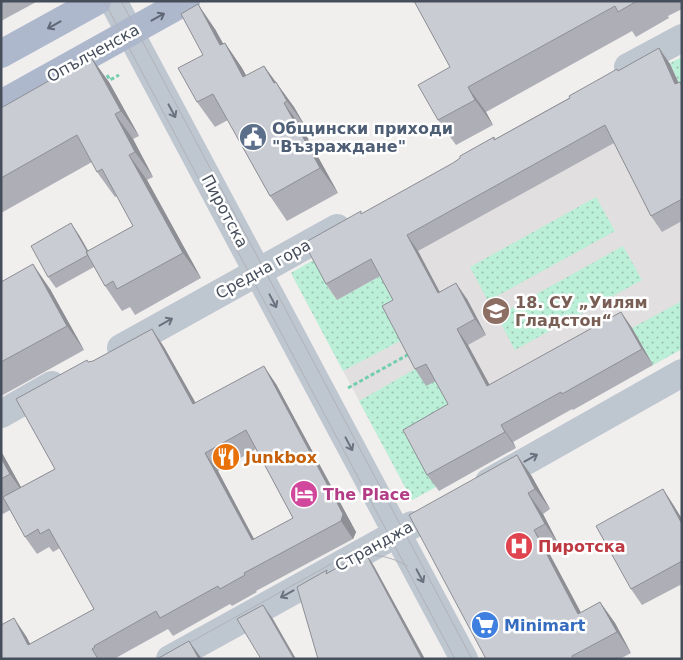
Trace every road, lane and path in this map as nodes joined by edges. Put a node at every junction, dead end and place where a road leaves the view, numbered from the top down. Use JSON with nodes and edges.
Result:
{"nodes":[{"id":1,"x":97,"y":1,"type":"edge"},
{"id":2,"x":113,"y":1,"type":"edge"},
{"id":3,"x":186,"y":1,"type":"edge"},
{"id":4,"x":130,"y":33,"type":"junction"},
{"id":5,"x":682,"y":38,"type":"edge"},
{"id":6,"x":2,"y":52,"type":"edge"},
{"id":7,"x":610,"y":78,"type":"edge"},
{"id":8,"x":1,"y":104,"type":"edge"},
{"id":9,"x":359,"y":216,"type":"edge"},
{"id":10,"x":258,"y":272,"type":"junction"},
{"id":11,"x":411,"y":353,"type":"edge"},
{"id":12,"x":96,"y":361,"type":"edge"},
{"id":13,"x":682,"y":373,"type":"edge"},
{"id":14,"x":70,"y":376,"type":"edge"},
{"id":15,"x":345,"y":390,"type":"dead end"},
{"id":16,"x":1,"y":414,"type":"edge"},
{"id":17,"x":464,"y":496,"type":"edge"},
{"id":18,"x":430,"y":515,"type":"edge"},
{"id":19,"x":397,"y":533,"type":"junction"},
{"id":20,"x":170,"y":659,"type":"edge"},
{"id":21,"x":464,"y":659,"type":"edge"}],
"edges":[{"from":1,"to":6,"type":"main road","one_way":true},
{"from":2,"to":4,"type":"street","name":"Пиротска"},
{"from":4,"to":3,"type":"main road","name":"Опълченска","one_way":true},
{"from":4,"to":8,"type":"main road","name":"Опълченска"},
{"from":4,"to":10,"type":"street","name":"Пиротска","one_way":true},
{"from":5,"to":7,"type":"street"},
{"from":9,"to":10,"type":"street","name":"Средна гора"},
{"from":12,"to":10,"type":"street","name":"Средна гора","one_way":true},
{"from":10,"to":19,"type":"street","name":"Пиротска","one_way":true},
{"from":11,"to":15,"type":"path"},
{"from":17,"to":13,"type":"street","one_way":true},
{"from":14,"to":16,"type":"street"},
{"from":18,"to":19,"type":"street","name":"Странджа"},
{"from":19,"to":20,"type":"street","name":"Странджа","one_way":true},
{"from":19,"to":21,"type":"street","name":"Пиротска","one_way":true}]}
